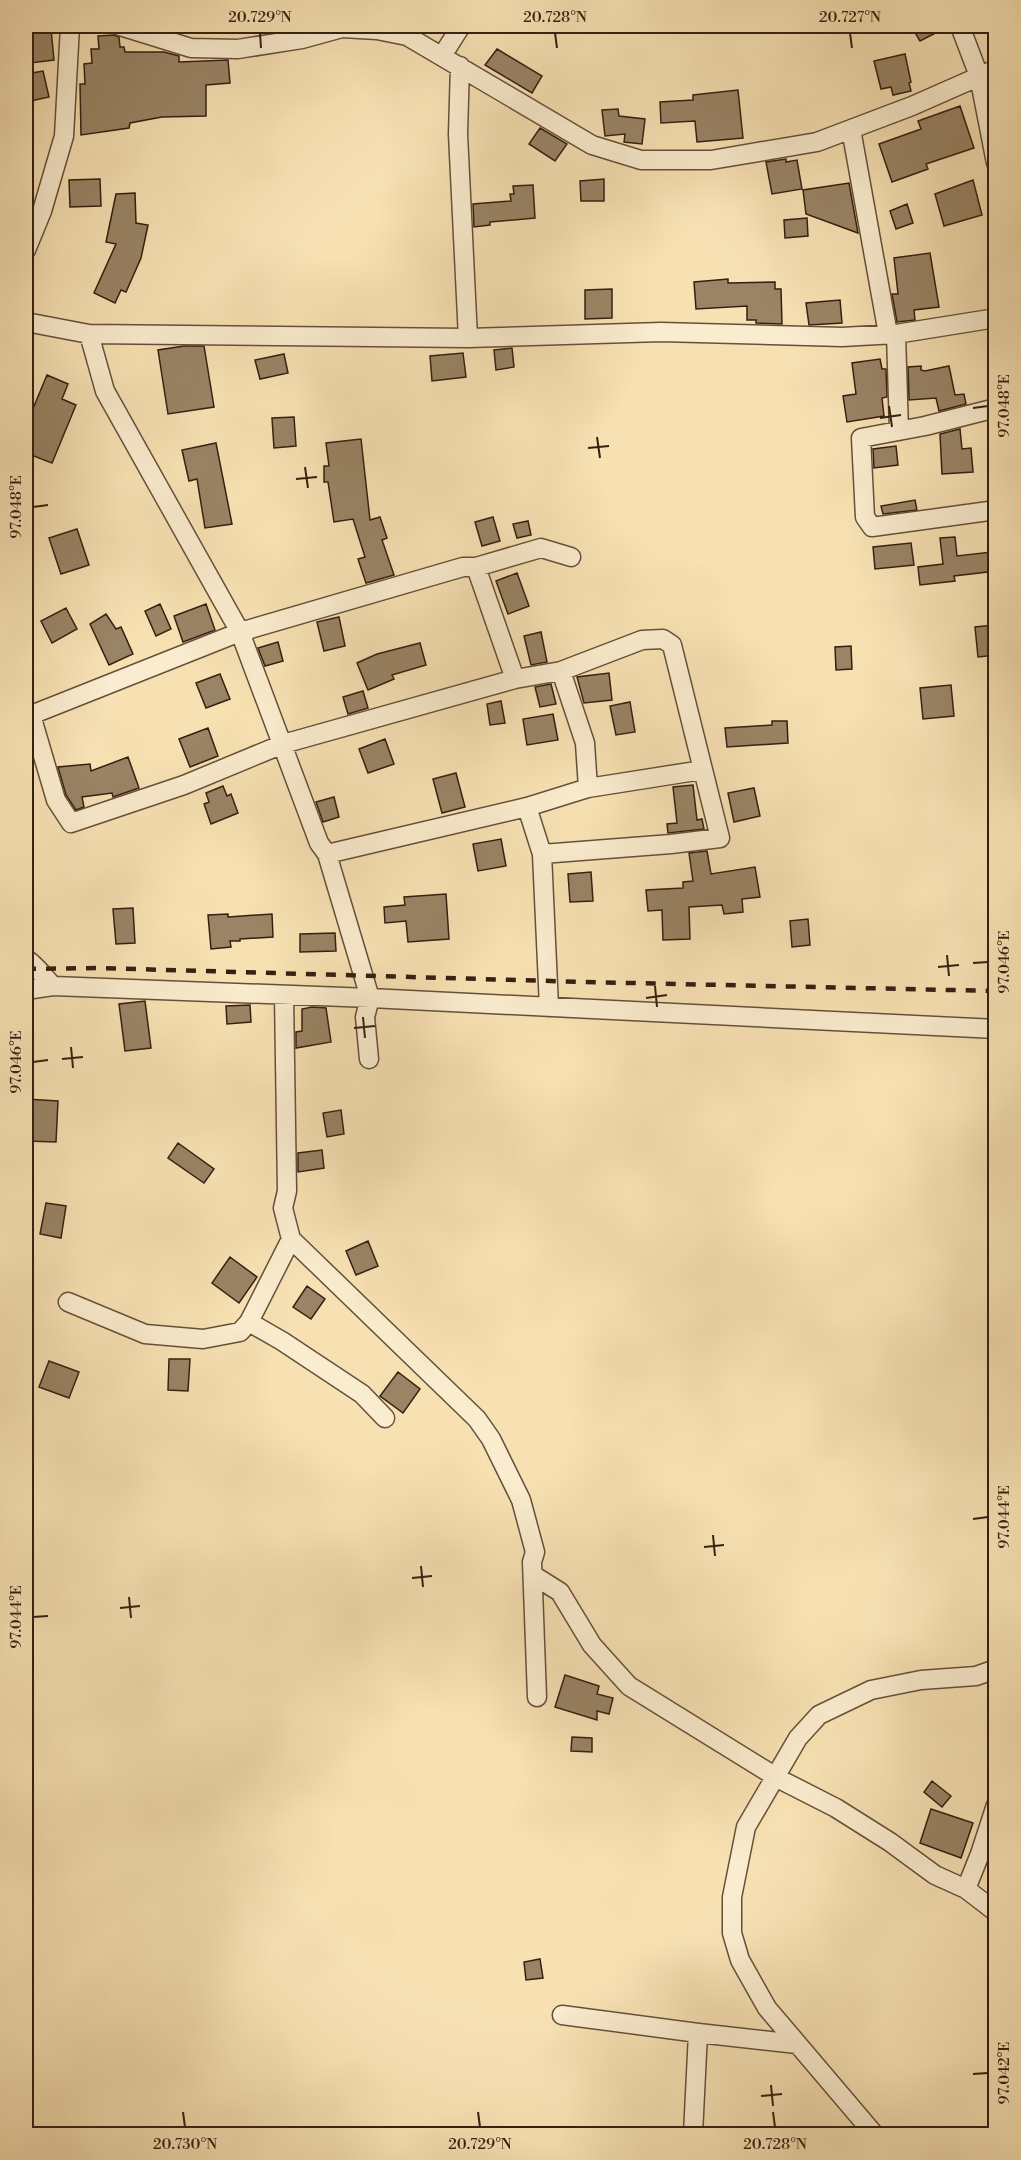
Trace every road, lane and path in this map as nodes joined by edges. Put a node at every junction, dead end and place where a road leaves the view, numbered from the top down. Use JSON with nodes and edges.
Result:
{"nodes":[{"id":1,"x":70,"y":26,"type":"edge"},
{"id":2,"x":120,"y":26,"type":"edge"},
{"id":3,"x":461,"y":26,"type":"edge"},
{"id":4,"x":960,"y":26,"type":"edge"},
{"id":5,"x":442,"y":56,"type":"junction"},
{"id":6,"x":460,"y":66,"type":"junction"},
{"id":7,"x":987,"y":73,"type":"edge"},
{"id":8,"x":851,"y":129,"type":"junction"},
{"id":9,"x":996,"y":163,"type":"edge"},
{"id":10,"x":26,"y":250,"type":"edge"},
{"id":11,"x":996,"y":318,"type":"edge"},
{"id":12,"x":26,"y":322,"type":"edge"},
{"id":13,"x":89,"y":334,"type":"junction"},
{"id":14,"x":892,"y":334,"type":"junction"},
{"id":15,"x":468,"y":338,"type":"junction"},
{"id":16,"x":996,"y":408,"type":"edge"},
{"id":17,"x":899,"y":431,"type":"junction"},
{"id":18,"x":996,"y":510,"type":"edge"},
{"id":19,"x":571,"y":557,"type":"dead end"},
{"id":20,"x":476,"y":567,"type":"junction"},
{"id":21,"x":240,"y":632,"type":"junction"},
{"id":22,"x":561,"y":671,"type":"junction"},
{"id":23,"x":514,"y":679,"type":"junction"},
{"id":24,"x":28,"y":716,"type":"edge"},
{"id":25,"x":283,"y":744,"type":"junction"},
{"id":26,"x":702,"y":770,"type":"junction"},
{"id":27,"x":588,"y":788,"type":"junction"},
{"id":28,"x":526,"y":807,"type":"junction"},
{"id":29,"x":327,"y":854,"type":"junction"},
{"id":30,"x":542,"y":854,"type":"junction"},
{"id":31,"x":26,"y":959,"type":"edge"},
{"id":32,"x":53,"y":986,"type":"junction"},
{"id":33,"x":26,"y":990,"type":"edge"},
{"id":34,"x":284,"y":995,"type":"junction"},
{"id":35,"x":370,"y":998,"type":"junction"},
{"id":36,"x":549,"y":1007,"type":"junction"},
{"id":37,"x":996,"y":1029,"type":"edge"},
{"id":38,"x":369,"y":1059,"type":"dead end"},
{"id":39,"x":291,"y":1239,"type":"junction"},
{"id":40,"x":68,"y":1302,"type":"dead end"},
{"id":41,"x":249,"y":1322,"type":"junction"},
{"id":42,"x":385,"y":1418,"type":"dead end"},
{"id":43,"x":532,"y":1575,"type":"junction"},
{"id":44,"x":996,"y":1669,"type":"edge"},
{"id":45,"x":537,"y":1697,"type":"dead end"},
{"id":46,"x":776,"y":1776,"type":"junction"},
{"id":47,"x":996,"y":1805,"type":"edge"},
{"id":48,"x":966,"y":1888,"type":"junction"},
{"id":49,"x":996,"y":1912,"type":"edge"},
{"id":50,"x":562,"y":2015,"type":"dead end"},
{"id":51,"x":698,"y":2033,"type":"junction"},
{"id":52,"x":797,"y":2043,"type":"junction"},
{"id":53,"x":693,"y":2134,"type":"edge"},
{"id":54,"x":874,"y":2134,"type":"edge"}],
"edges":[{"from":1,"to":10,"type":"street"},
{"from":2,"to":5,"type":"street"},
{"from":3,"to":5,"type":"street"},
{"from":4,"to":7,"type":"street"},
{"from":5,"to":6,"type":"street"},
{"from":6,"to":8,"type":"street"},
{"from":6,"to":15,"type":"street"},
{"from":7,"to":8,"type":"street"},
{"from":7,"to":9,"type":"street"},
{"from":8,"to":14,"type":"street"},
{"from":11,"to":14,"type":"street"},
{"from":12,"to":13,"type":"street"},
{"from":13,"to":15,"type":"street"},
{"from":13,"to":21,"type":"street"},
{"from":14,"to":15,"type":"street"},
{"from":14,"to":17,"type":"street"},
{"from":16,"to":17,"type":"street"},
{"from":17,"to":18,"type":"street"},
{"from":19,"to":20,"type":"street"},
{"from":20,"to":21,"type":"street"},
{"from":20,"to":23,"type":"street"},
{"from":21,"to":24,"type":"street"},
{"from":21,"to":25,"type":"street"},
{"from":22,"to":23,"type":"street"},
{"from":22,"to":26,"type":"street"},
{"from":22,"to":27,"type":"street"},
{"from":23,"to":25,"type":"street"},
{"from":24,"to":25,"type":"street"},
{"from":25,"to":29,"type":"street"},
{"from":26,"to":27,"type":"street"},
{"from":26,"to":30,"type":"street"},
{"from":27,"to":28,"type":"street"},
{"from":28,"to":29,"type":"street"},
{"from":28,"to":30,"type":"street"},
{"from":29,"to":35,"type":"street"},
{"from":30,"to":36,"type":"street"},
{"from":31,"to":32,"type":"street"},
{"from":32,"to":33,"type":"street"},
{"from":32,"to":34,"type":"street"},
{"from":34,"to":35,"type":"street"},
{"from":34,"to":39,"type":"street"},
{"from":35,"to":36,"type":"street"},
{"from":35,"to":38,"type":"street"},
{"from":36,"to":37,"type":"street"},
{"from":39,"to":41,"type":"street"},
{"from":39,"to":43,"type":"street"},
{"from":40,"to":41,"type":"street"},
{"from":41,"to":42,"type":"street"},
{"from":43,"to":45,"type":"street"},
{"from":43,"to":46,"type":"street"},
{"from":44,"to":46,"type":"street"},
{"from":46,"to":48,"type":"street"},
{"from":46,"to":52,"type":"street"},
{"from":47,"to":48,"type":"street"},
{"from":48,"to":49,"type":"street"},
{"from":50,"to":51,"type":"street"},
{"from":51,"to":52,"type":"street"},
{"from":51,"to":53,"type":"street"},
{"from":52,"to":54,"type":"street"}]}
